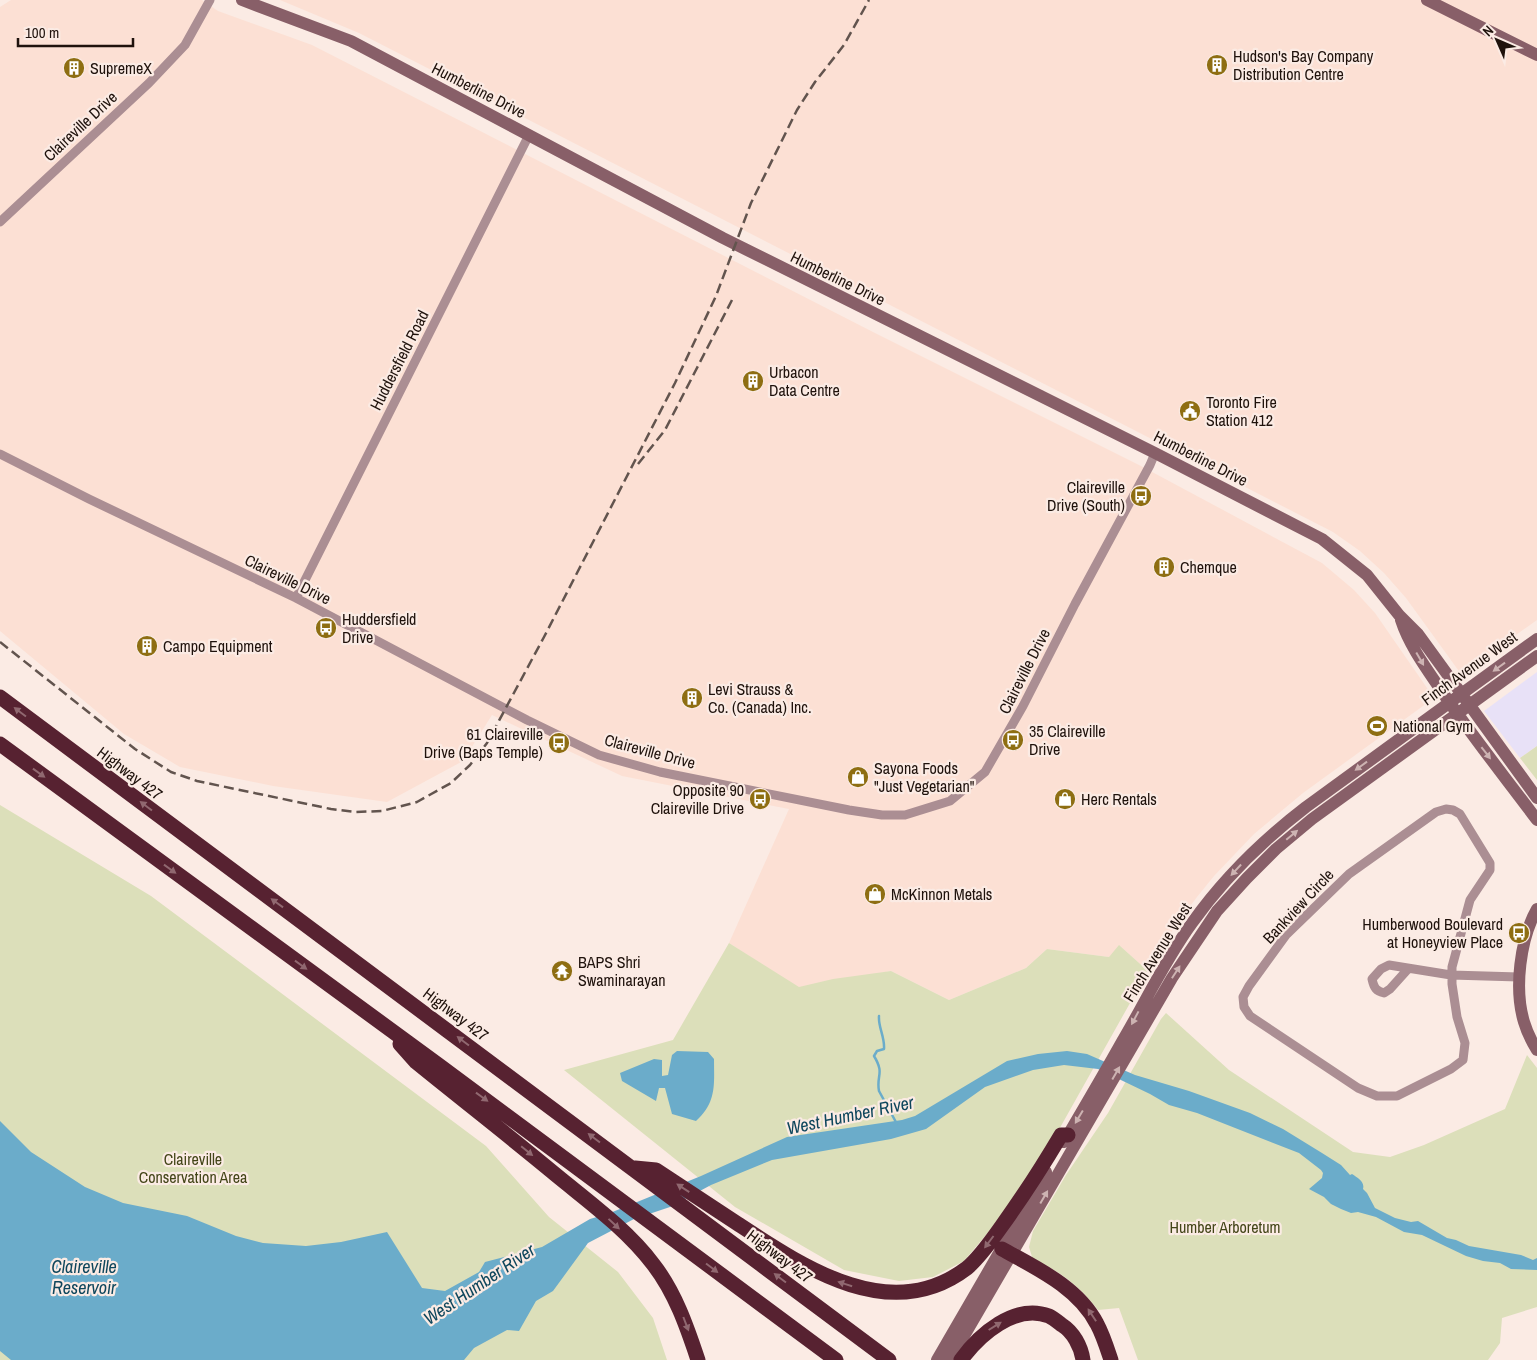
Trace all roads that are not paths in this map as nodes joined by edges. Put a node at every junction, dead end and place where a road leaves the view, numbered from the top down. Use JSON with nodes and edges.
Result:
{"nodes":[{"id":1,"x":210,"y":0,"type":"edge"},
{"id":2,"x":242,"y":0,"type":"edge"},
{"id":3,"x":1427,"y":0,"type":"edge"},
{"id":4,"x":1537,"y":56,"type":"edge"},
{"id":5,"x":529,"y":134,"type":"junction"},
{"id":6,"x":0,"y":222,"type":"edge"},
{"id":7,"x":1155,"y":453,"type":"junction"},
{"id":8,"x":0,"y":454,"type":"edge"},
{"id":9,"x":296,"y":598,"type":"junction"},
{"id":10,"x":1399,"y":615,"type":"junction"},
{"id":11,"x":1537,"y":639,"type":"edge"},
{"id":12,"x":1537,"y":656,"type":"edge"},
{"id":13,"x":1461,"y":694,"type":"junction"},
{"id":14,"x":0,"y":697,"type":"edge"},
{"id":15,"x":1449,"y":702,"type":"junction"},
{"id":16,"x":1469,"y":705,"type":"junction"},
{"id":17,"x":1457,"y":714,"type":"junction"},
{"id":18,"x":0,"y":744,"type":"edge"},
{"id":19,"x":1537,"y":798,"type":"edge"},
{"id":20,"x":1537,"y":820,"type":"edge"},
{"id":21,"x":1537,"y":909,"type":"edge"},
{"id":22,"x":1408,"y":969,"type":"dead end"},
{"id":23,"x":1452,"y":975,"type":"junction"},
{"id":24,"x":1519,"y":977,"type":"junction"},
{"id":25,"x":386,"y":1027,"type":"junction"},
{"id":26,"x":1128,"y":1042,"type":"junction"},
{"id":27,"x":1537,"y":1050,"type":"edge"},
{"id":28,"x":1094,"y":1100,"type":"junction"},
{"id":29,"x":1068,"y":1135,"type":"junction"},
{"id":30,"x":633,"y":1168,"type":"junction"},
{"id":31,"x":1006,"y":1252,"type":"junction"},
{"id":32,"x":943,"y":1358,"type":"edge"},
{"id":33,"x":698,"y":1360,"type":"edge"},
{"id":34,"x":836,"y":1360,"type":"edge"},
{"id":35,"x":889,"y":1360,"type":"edge"},
{"id":36,"x":961,"y":1360,"type":"edge"},
{"id":37,"x":1083,"y":1360,"type":"edge"},
{"id":38,"x":1110,"y":1360,"type":"edge"}],
"edges":[{"from":1,"to":6,"type":"street","name":"Claireville Drive"},
{"from":2,"to":5,"type":"street","name":"Humberline Drive"},
{"from":3,"to":4,"type":"street"},
{"from":5,"to":7,"type":"street","name":"Humberline Drive"},
{"from":5,"to":9,"type":"street","name":"Huddersfield Road"},
{"from":7,"to":9,"type":"street","name":"Claireville Drive"},
{"from":7,"to":10,"type":"street","name":"Humberline Drive"},
{"from":8,"to":9,"type":"street","name":"Claireville Drive"},
{"from":10,"to":13,"type":"street","name":"Humberline Drive"},
{"from":10,"to":15,"type":"street","name":"Humberline Drive","one_way":true},
{"from":11,"to":13,"type":"street","name":"Finch Avenue West","one_way":true},
{"from":12,"to":16,"type":"street","name":"Finch Avenue West"},
{"from":13,"to":15,"type":"street","name":"Finch Avenue West"},
{"from":13,"to":16,"type":"street","name":"Humberline Drive"},
{"from":30,"to":14,"type":"highway","name":"Highway 427","one_way":true},
{"from":15,"to":17,"type":"street","name":"Humberline Drive"},
{"from":15,"to":26,"type":"street","name":"Finch Avenue West","one_way":true},
{"from":16,"to":17,"type":"street","name":"Finch Avenue West"},
{"from":16,"to":19,"type":"street","name":"Humberline Drive"},
{"from":17,"to":20,"type":"street","name":"Humberline Drive","one_way":true},
{"from":26,"to":17,"type":"street","name":"Finch Avenue West","one_way":true},
{"from":18,"to":25,"type":"highway","one_way":true},
{"from":21,"to":24,"type":"street"},
{"from":22,"to":23,"type":"street"},
{"from":23,"to":23,"type":"street","name":"Bankview Circle"},
{"from":23,"to":24,"type":"street"},
{"from":24,"to":27,"type":"street"},
{"from":25,"to":33,"type":"highway","one_way":true},
{"from":25,"to":34,"type":"highway","one_way":true},
{"from":26,"to":28,"type":"street","name":"Finch Avenue West"},
{"from":28,"to":29,"type":"street","name":"Finch Avenue West","one_way":true},
{"from":31,"to":28,"type":"street","name":"Finch Avenue West","one_way":true},
{"from":29,"to":30,"type":"highway","one_way":true},
{"from":29,"to":31,"type":"street","name":"Finch Avenue West"},
{"from":35,"to":30,"type":"highway","name":"Highway 427","one_way":true},
{"from":31,"to":32,"type":"street","name":"Finch Avenue West"},
{"from":38,"to":31,"type":"highway","one_way":true},
{"from":36,"to":37,"type":"highway","one_way":true}]}
